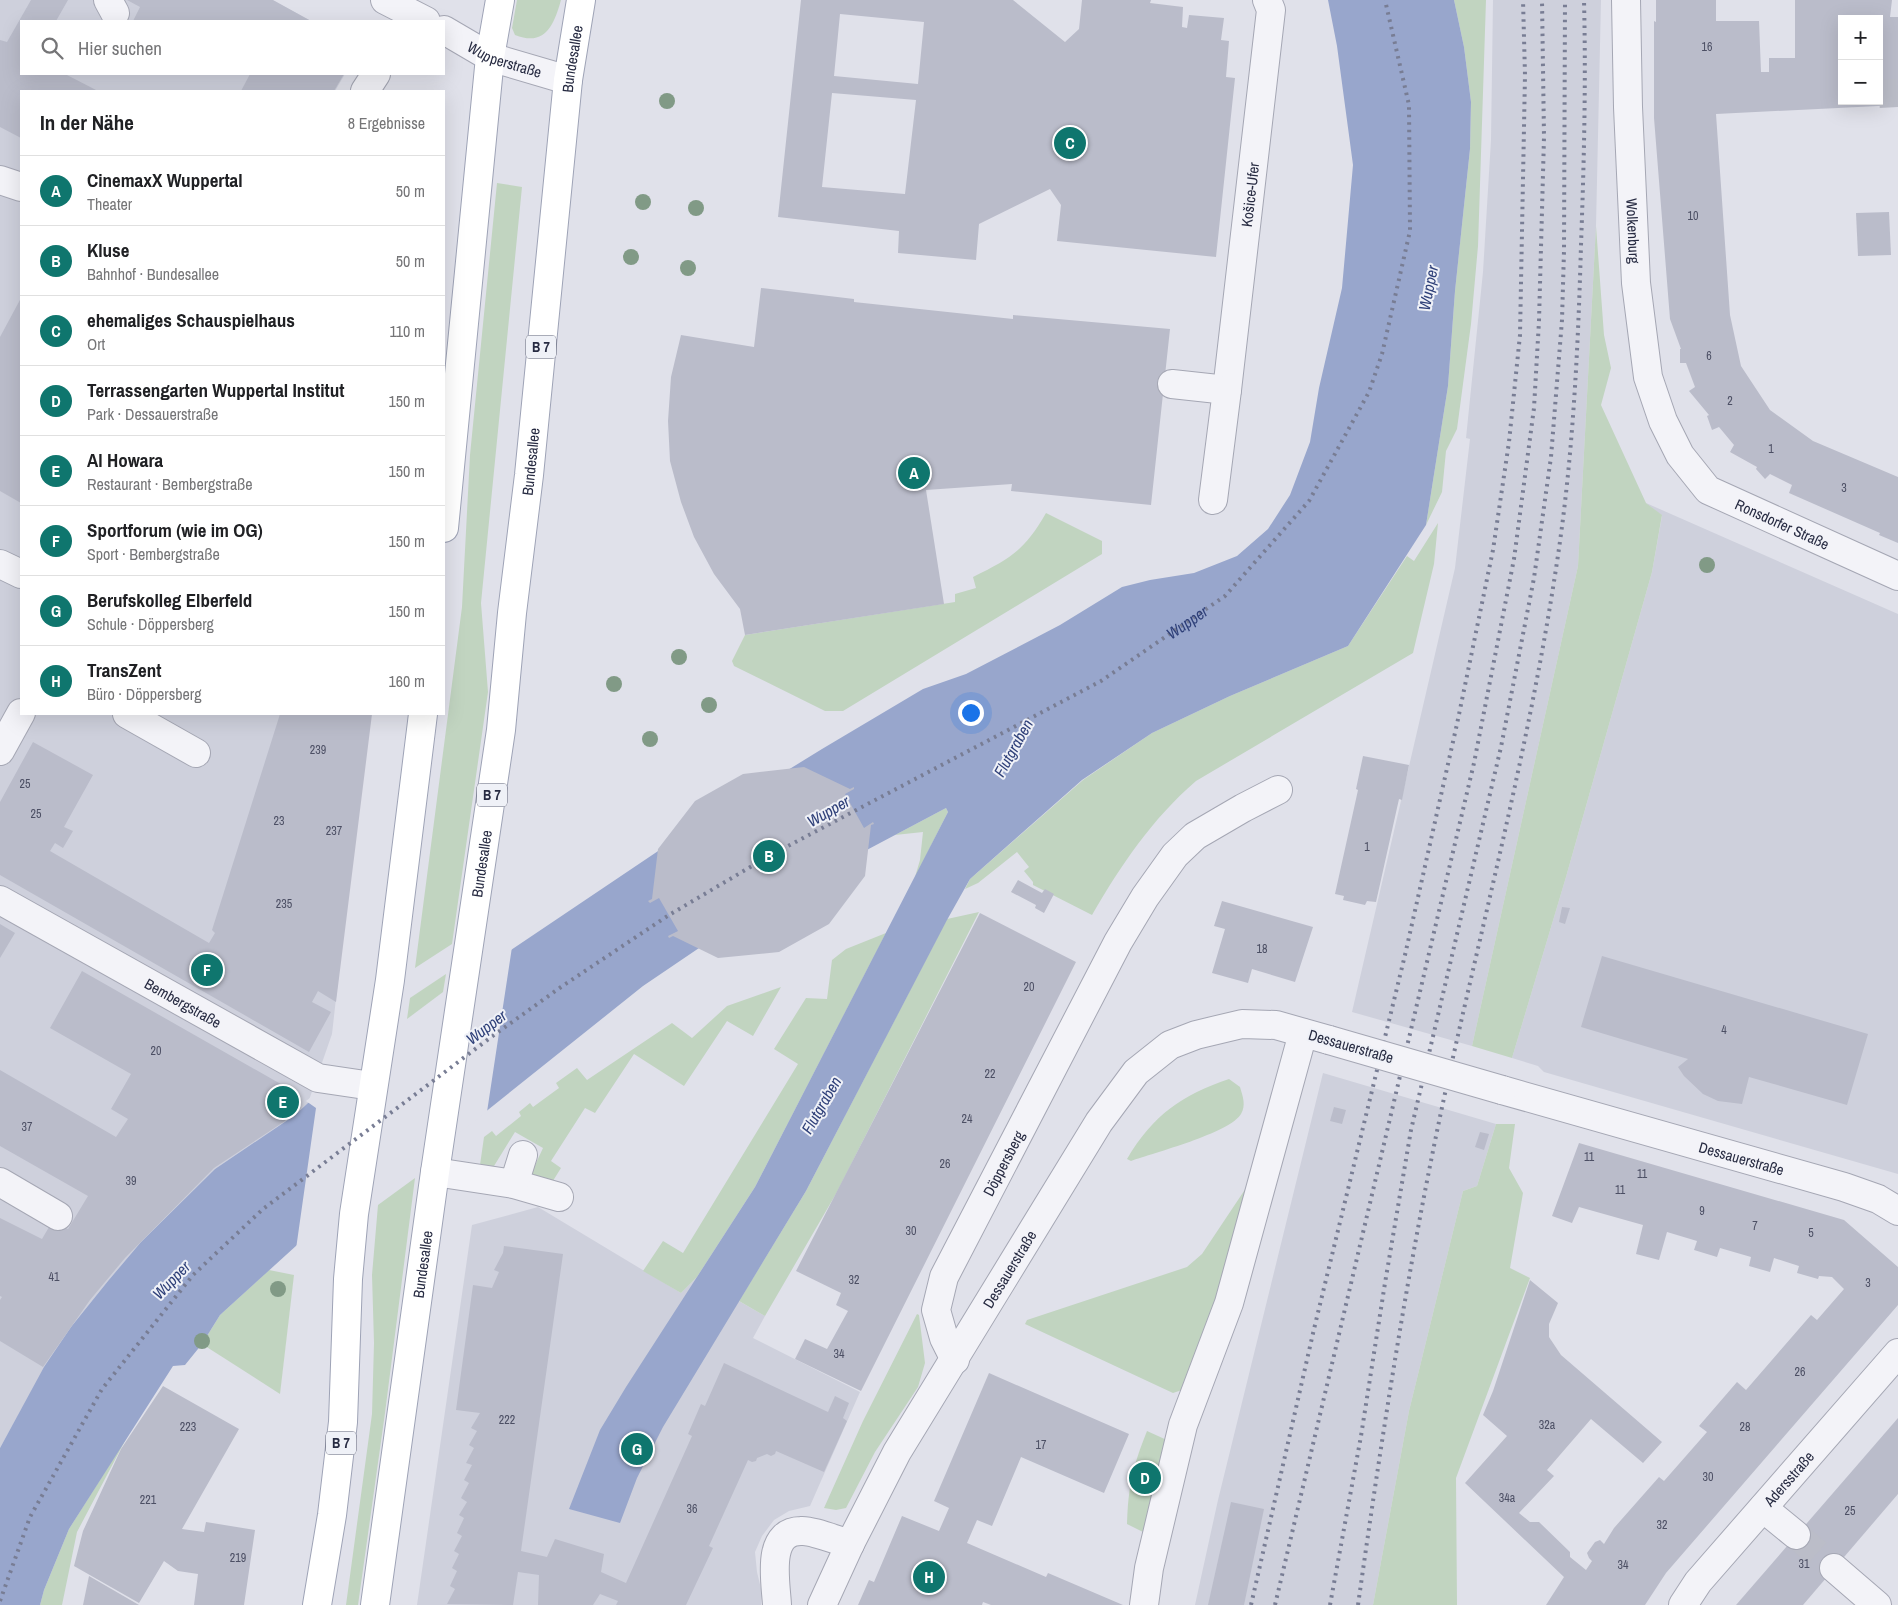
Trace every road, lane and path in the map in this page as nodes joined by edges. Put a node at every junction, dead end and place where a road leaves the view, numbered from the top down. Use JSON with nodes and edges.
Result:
{"nodes":[{"id":1,"x":385,"y":0,"type":"edge"},
{"id":2,"x":500,"y":0,"type":"edge"},
{"id":3,"x":581,"y":0,"type":"edge"},
{"id":4,"x":1268,"y":0,"type":"edge"},
{"id":5,"x":1626,"y":0,"type":"edge"},
{"id":6,"x":417,"y":14,"type":"edge"},
{"id":7,"x":445,"y":31,"type":"edge"},
{"id":8,"x":490,"y":57,"type":"junction"},
{"id":9,"x":375,"y":75,"type":"edge"},
{"id":10,"x":568,"y":80,"type":"junction"},
{"id":11,"x":366,"y":90,"type":"edge"},
{"id":12,"x":451,"y":379,"type":"edge"},
{"id":13,"x":1172,"y":384,"type":"dead end"},
{"id":14,"x":1227,"y":390,"type":"junction"},
{"id":15,"x":1680,"y":455,"type":"joint"},
{"id":16,"x":445,"y":498,"type":"edge"},
{"id":17,"x":1212,"y":500,"type":"dead end"},
{"id":18,"x":0,"y":564,"type":"edge"},
{"id":19,"x":20,"y":574,"type":"edge"},
{"id":20,"x":1898,"y":576,"type":"edge"},
{"id":21,"x":20,"y":715,"type":"edge"},
{"id":22,"x":129,"y":715,"type":"edge"},
{"id":23,"x":423,"y":715,"type":"edge"},
{"id":24,"x":0,"y":751,"type":"edge"},
{"id":25,"x":196,"y":753,"type":"dead end"},
{"id":26,"x":1278,"y":790,"type":"dead end"},
{"id":27,"x":0,"y":900,"type":"edge"},
{"id":28,"x":1303,"y":1033,"type":"junction"},
{"id":29,"x":372,"y":1086,"type":"junction"},
{"id":30,"x":523,"y":1155,"type":"dead end"},
{"id":31,"x":437,"y":1160,"type":"junction"},
{"id":32,"x":0,"y":1182,"type":"edge"},
{"id":33,"x":514,"y":1184,"type":"junction"},
{"id":34,"x":559,"y":1197,"type":"dead end"},
{"id":35,"x":1898,"y":1211,"type":"edge"},
{"id":36,"x":58,"y":1216,"type":"dead end"},
{"id":37,"x":1898,"y":1353,"type":"edge"},
{"id":38,"x":955,"y":1360,"type":"junction"},
{"id":39,"x":1763,"y":1508,"type":"junction"},
{"id":40,"x":1796,"y":1535,"type":"tunnel mouth"},
{"id":41,"x":850,"y":1544,"type":"junction"},
{"id":42,"x":1834,"y":1568,"type":"tunnel mouth"},
{"id":43,"x":317,"y":1605,"type":"edge"},
{"id":44,"x":375,"y":1605,"type":"edge"},
{"id":45,"x":777,"y":1605,"type":"edge"},
{"id":46,"x":822,"y":1605,"type":"edge"},
{"id":47,"x":1144,"y":1605,"type":"edge"},
{"id":48,"x":1682,"y":1605,"type":"edge"},
{"id":49,"x":1877,"y":1605,"type":"edge"}],
"edges":[{"from":1,"to":6,"type":"street"},
{"from":2,"to":8,"type":"main road"},
{"from":3,"to":10,"type":"main road","name":"Bundesallee","number":"B 7"},
{"from":4,"to":14,"type":"street","name":"Košice-Ufer"},
{"from":5,"to":15,"type":"street","name":"Wolkenburg"},
{"from":7,"to":8,"type":"street","name":"Wupperstraße"},
{"from":8,"to":10,"type":"street","name":"Wupperstraße"},
{"from":8,"to":12,"type":"main road"},
{"from":9,"to":11,"type":"street"},
{"from":10,"to":31,"type":"main road","name":"Bundesallee","number":"B 7"},
{"from":12,"to":16,"type":"main road"},
{"from":13,"to":14,"type":"street"},
{"from":14,"to":17,"type":"street","name":"Košice-Ufer"},
{"from":15,"to":20,"type":"street","name":"Ronsdorfer Straße"},
{"from":18,"to":19,"type":"street"},
{"from":21,"to":24,"type":"street"},
{"from":22,"to":25,"type":"street"},
{"from":23,"to":29,"type":"main road","number":"B 7"},
{"from":26,"to":38,"type":"street","name":"Döppersberg"},
{"from":27,"to":29,"type":"street","name":"Bembergstraße"},
{"from":28,"to":35,"type":"street","name":"Dessauerstraße","bridge":true},
{"from":28,"to":38,"type":"street","name":"Dessauerstraße"},
{"from":28,"to":47,"type":"street"},
{"from":29,"to":43,"type":"main road","number":"B 7"},
{"from":30,"to":33,"type":"street"},
{"from":31,"to":33,"type":"street"},
{"from":31,"to":44,"type":"main road","name":"Bundesallee","number":"B 7"},
{"from":32,"to":36,"type":"street"},
{"from":33,"to":34,"type":"street"},
{"from":37,"to":39,"type":"street","name":"Adersstraße"},
{"from":38,"to":41,"type":"street"},
{"from":39,"to":40,"type":"street"},
{"from":39,"to":48,"type":"street","name":"Adersstraße"},
{"from":41,"to":45,"type":"street"},
{"from":41,"to":46,"type":"street"},
{"from":42,"to":49,"type":"street"}]}
